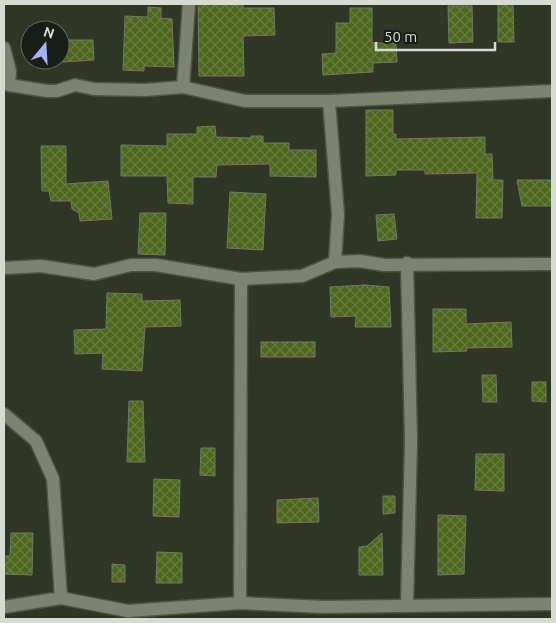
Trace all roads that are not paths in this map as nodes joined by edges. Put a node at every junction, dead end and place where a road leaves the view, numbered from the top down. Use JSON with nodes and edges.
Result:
{"nodes":[{"id":1,"x":189,"y":4,"type":"edge"},
{"id":2,"x":4,"y":48,"type":"edge"},
{"id":3,"x":183,"y":87,"type":"junction"},
{"id":4,"x":552,"y":91,"type":"edge"},
{"id":5,"x":329,"y":101,"type":"junction"},
{"id":6,"x":335,"y":262,"type":"junction"},
{"id":7,"x":408,"y":263,"type":"junction"},
{"id":8,"x":552,"y":264,"type":"edge"},
{"id":9,"x":4,"y":268,"type":"edge"},
{"id":10,"x":241,"y":279,"type":"junction"},
{"id":11,"x":4,"y":414,"type":"edge"},
{"id":12,"x":61,"y":598,"type":"junction"},
{"id":13,"x":240,"y":603,"type":"junction"},
{"id":14,"x":552,"y":604,"type":"edge"},
{"id":15,"x":407,"y":606,"type":"junction"},
{"id":16,"x":4,"y":607,"type":"edge"},
{"id":17,"x":324,"y":613,"type":"edge"}],
"edges":[{"from":1,"to":3,"type":"street"},
{"from":2,"to":3,"type":"street"},
{"from":3,"to":5,"type":"street"},
{"from":4,"to":5,"type":"street"},
{"from":5,"to":6,"type":"street"},
{"from":6,"to":7,"type":"street"},
{"from":6,"to":10,"type":"street"},
{"from":7,"to":8,"type":"street"},
{"from":7,"to":15,"type":"street"},
{"from":9,"to":10,"type":"street"},
{"from":10,"to":13,"type":"street"},
{"from":11,"to":12,"type":"street"},
{"from":12,"to":13,"type":"street"},
{"from":12,"to":16,"type":"street"},
{"from":13,"to":17,"type":"street"},
{"from":14,"to":15,"type":"street"},
{"from":15,"to":17,"type":"street"}]}
